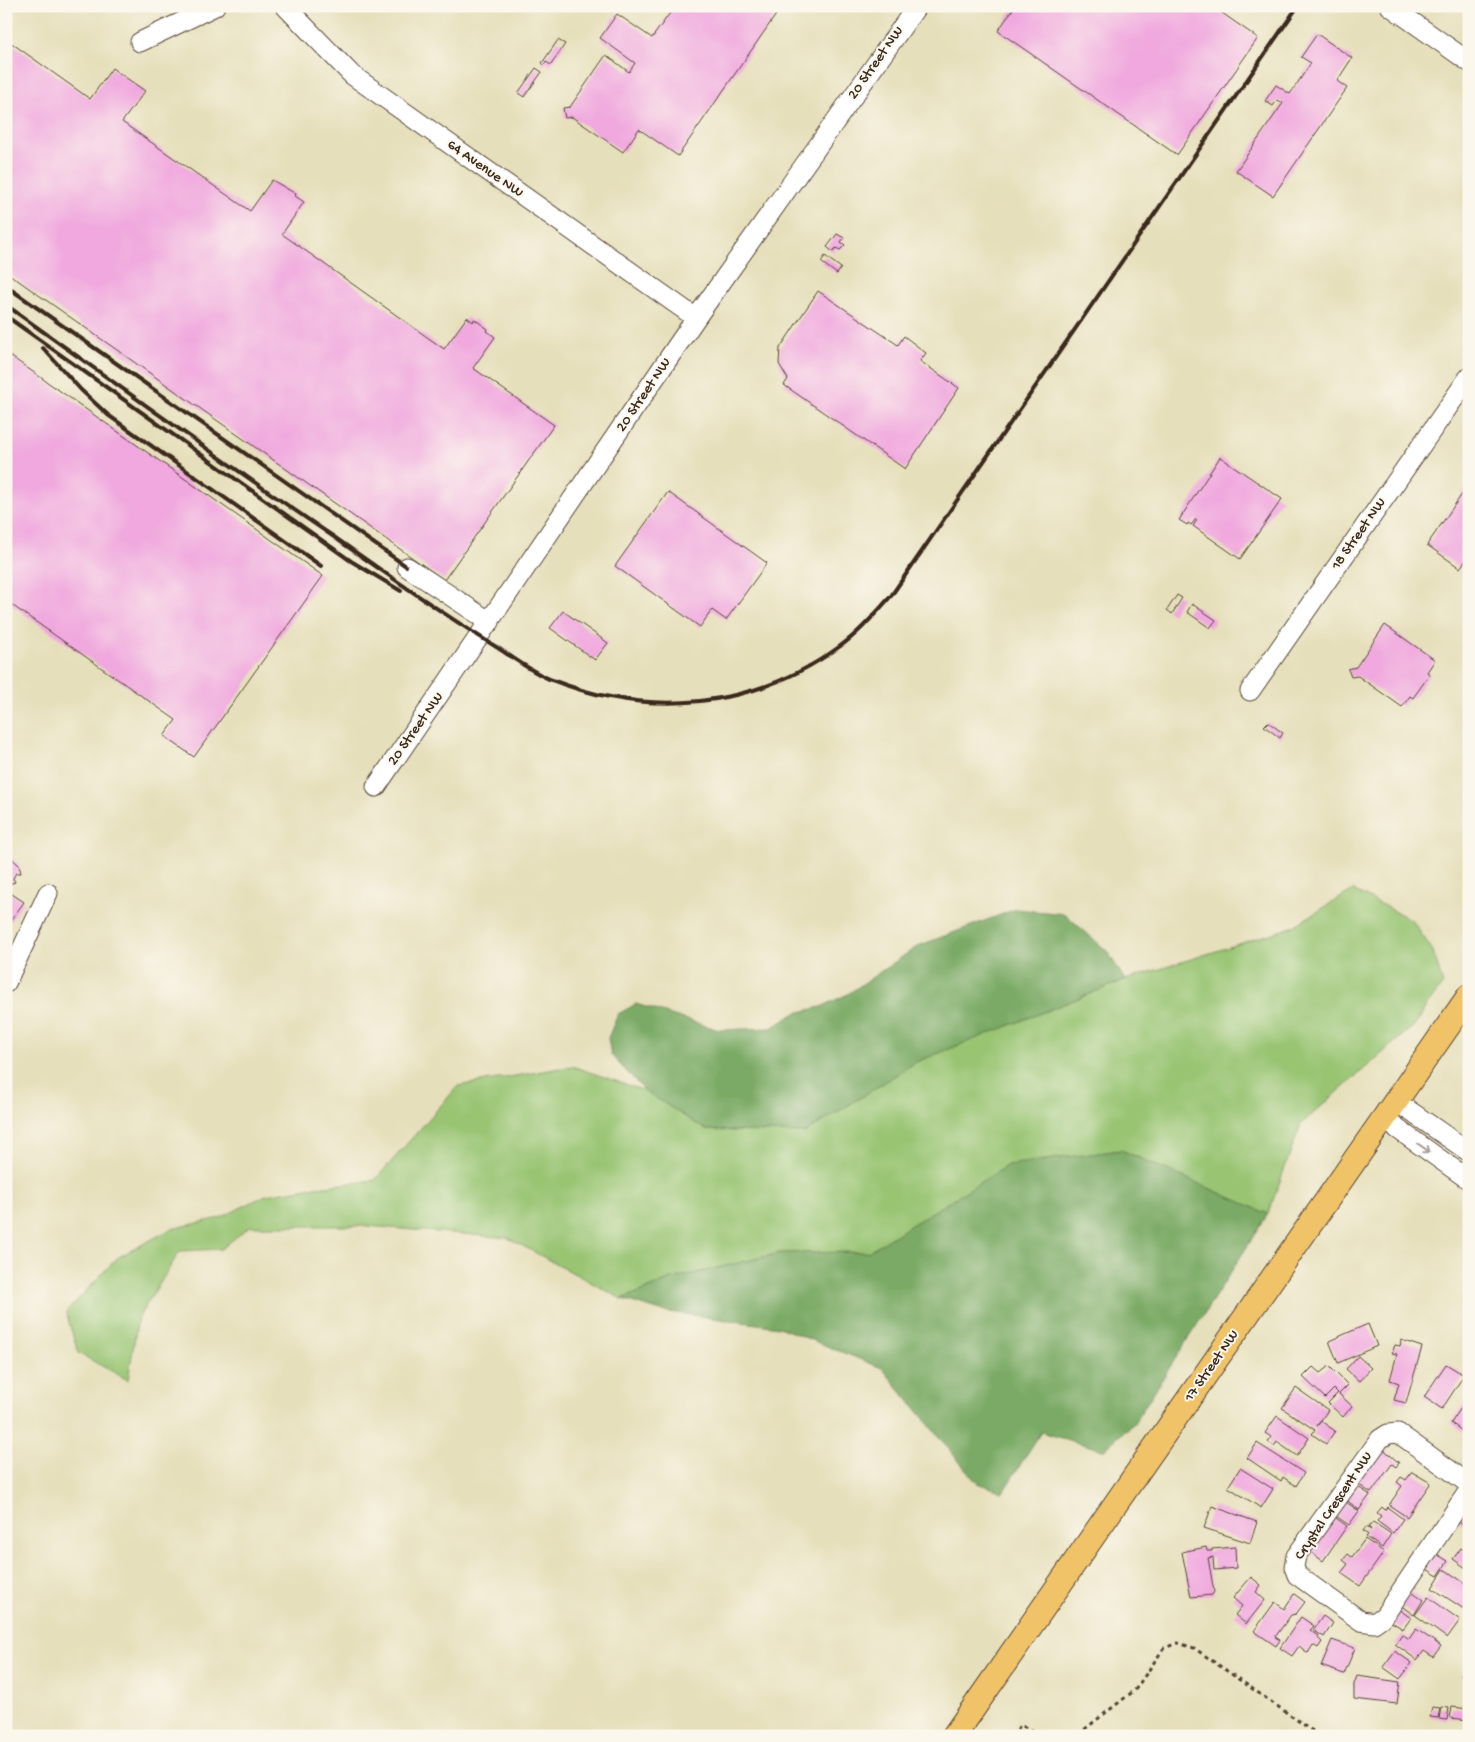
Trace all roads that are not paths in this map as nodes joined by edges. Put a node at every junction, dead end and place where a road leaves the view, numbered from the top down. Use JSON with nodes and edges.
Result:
{"nodes":[{"id":1,"x":215,"y":6,"type":"edge"},
{"id":2,"x":285,"y":6,"type":"edge"},
{"id":3,"x":917,"y":6,"type":"edge"},
{"id":4,"x":1390,"y":6,"type":"edge"},
{"id":5,"x":140,"y":42,"type":"dead end"},
{"id":6,"x":1469,"y":62,"type":"edge"},
{"id":7,"x":696,"y":318,"type":"junction"},
{"id":8,"x":1469,"y":377,"type":"edge"},
{"id":9,"x":407,"y":566,"type":"dead end"},
{"id":10,"x":490,"y":622,"type":"junction"},
{"id":11,"x":1250,"y":691,"type":"dead end"},
{"id":12,"x":376,"y":787,"type":"dead end"},
{"id":13,"x":48,"y":893,"type":"dead end"},
{"id":14,"x":6,"y":983,"type":"edge"},
{"id":15,"x":1469,"y":996,"type":"edge"},
{"id":16,"x":1391,"y":1111,"type":"junction"},
{"id":17,"x":1469,"y":1152,"type":"edge"},
{"id":18,"x":1469,"y":1180,"type":"edge"},
{"id":19,"x":1469,"y":1484,"type":"edge"},
{"id":20,"x":1469,"y":1490,"type":"edge"},
{"id":21,"x":954,"y":1736,"type":"edge"}],
"edges":[{"from":1,"to":5,"type":"street"},
{"from":2,"to":7,"type":"street","name":"64 Avenue NW"},
{"from":3,"to":7,"type":"street","name":"20 Street NW"},
{"from":4,"to":6,"type":"street"},
{"from":7,"to":10,"type":"street","name":"20 Street NW"},
{"from":8,"to":11,"type":"street","name":"18 Street NW"},
{"from":9,"to":10,"type":"street"},
{"from":10,"to":12,"type":"street","name":"20 Street NW"},
{"from":13,"to":14,"type":"street"},
{"from":15,"to":16,"type":"main road","name":"17 Street NW"},
{"from":16,"to":17,"type":"street"},
{"from":16,"to":18,"type":"street","one_way":true},
{"from":16,"to":21,"type":"main road","name":"17 Street NW"},
{"from":19,"to":20,"type":"street","name":"Crystal Crescent NW"}]}
